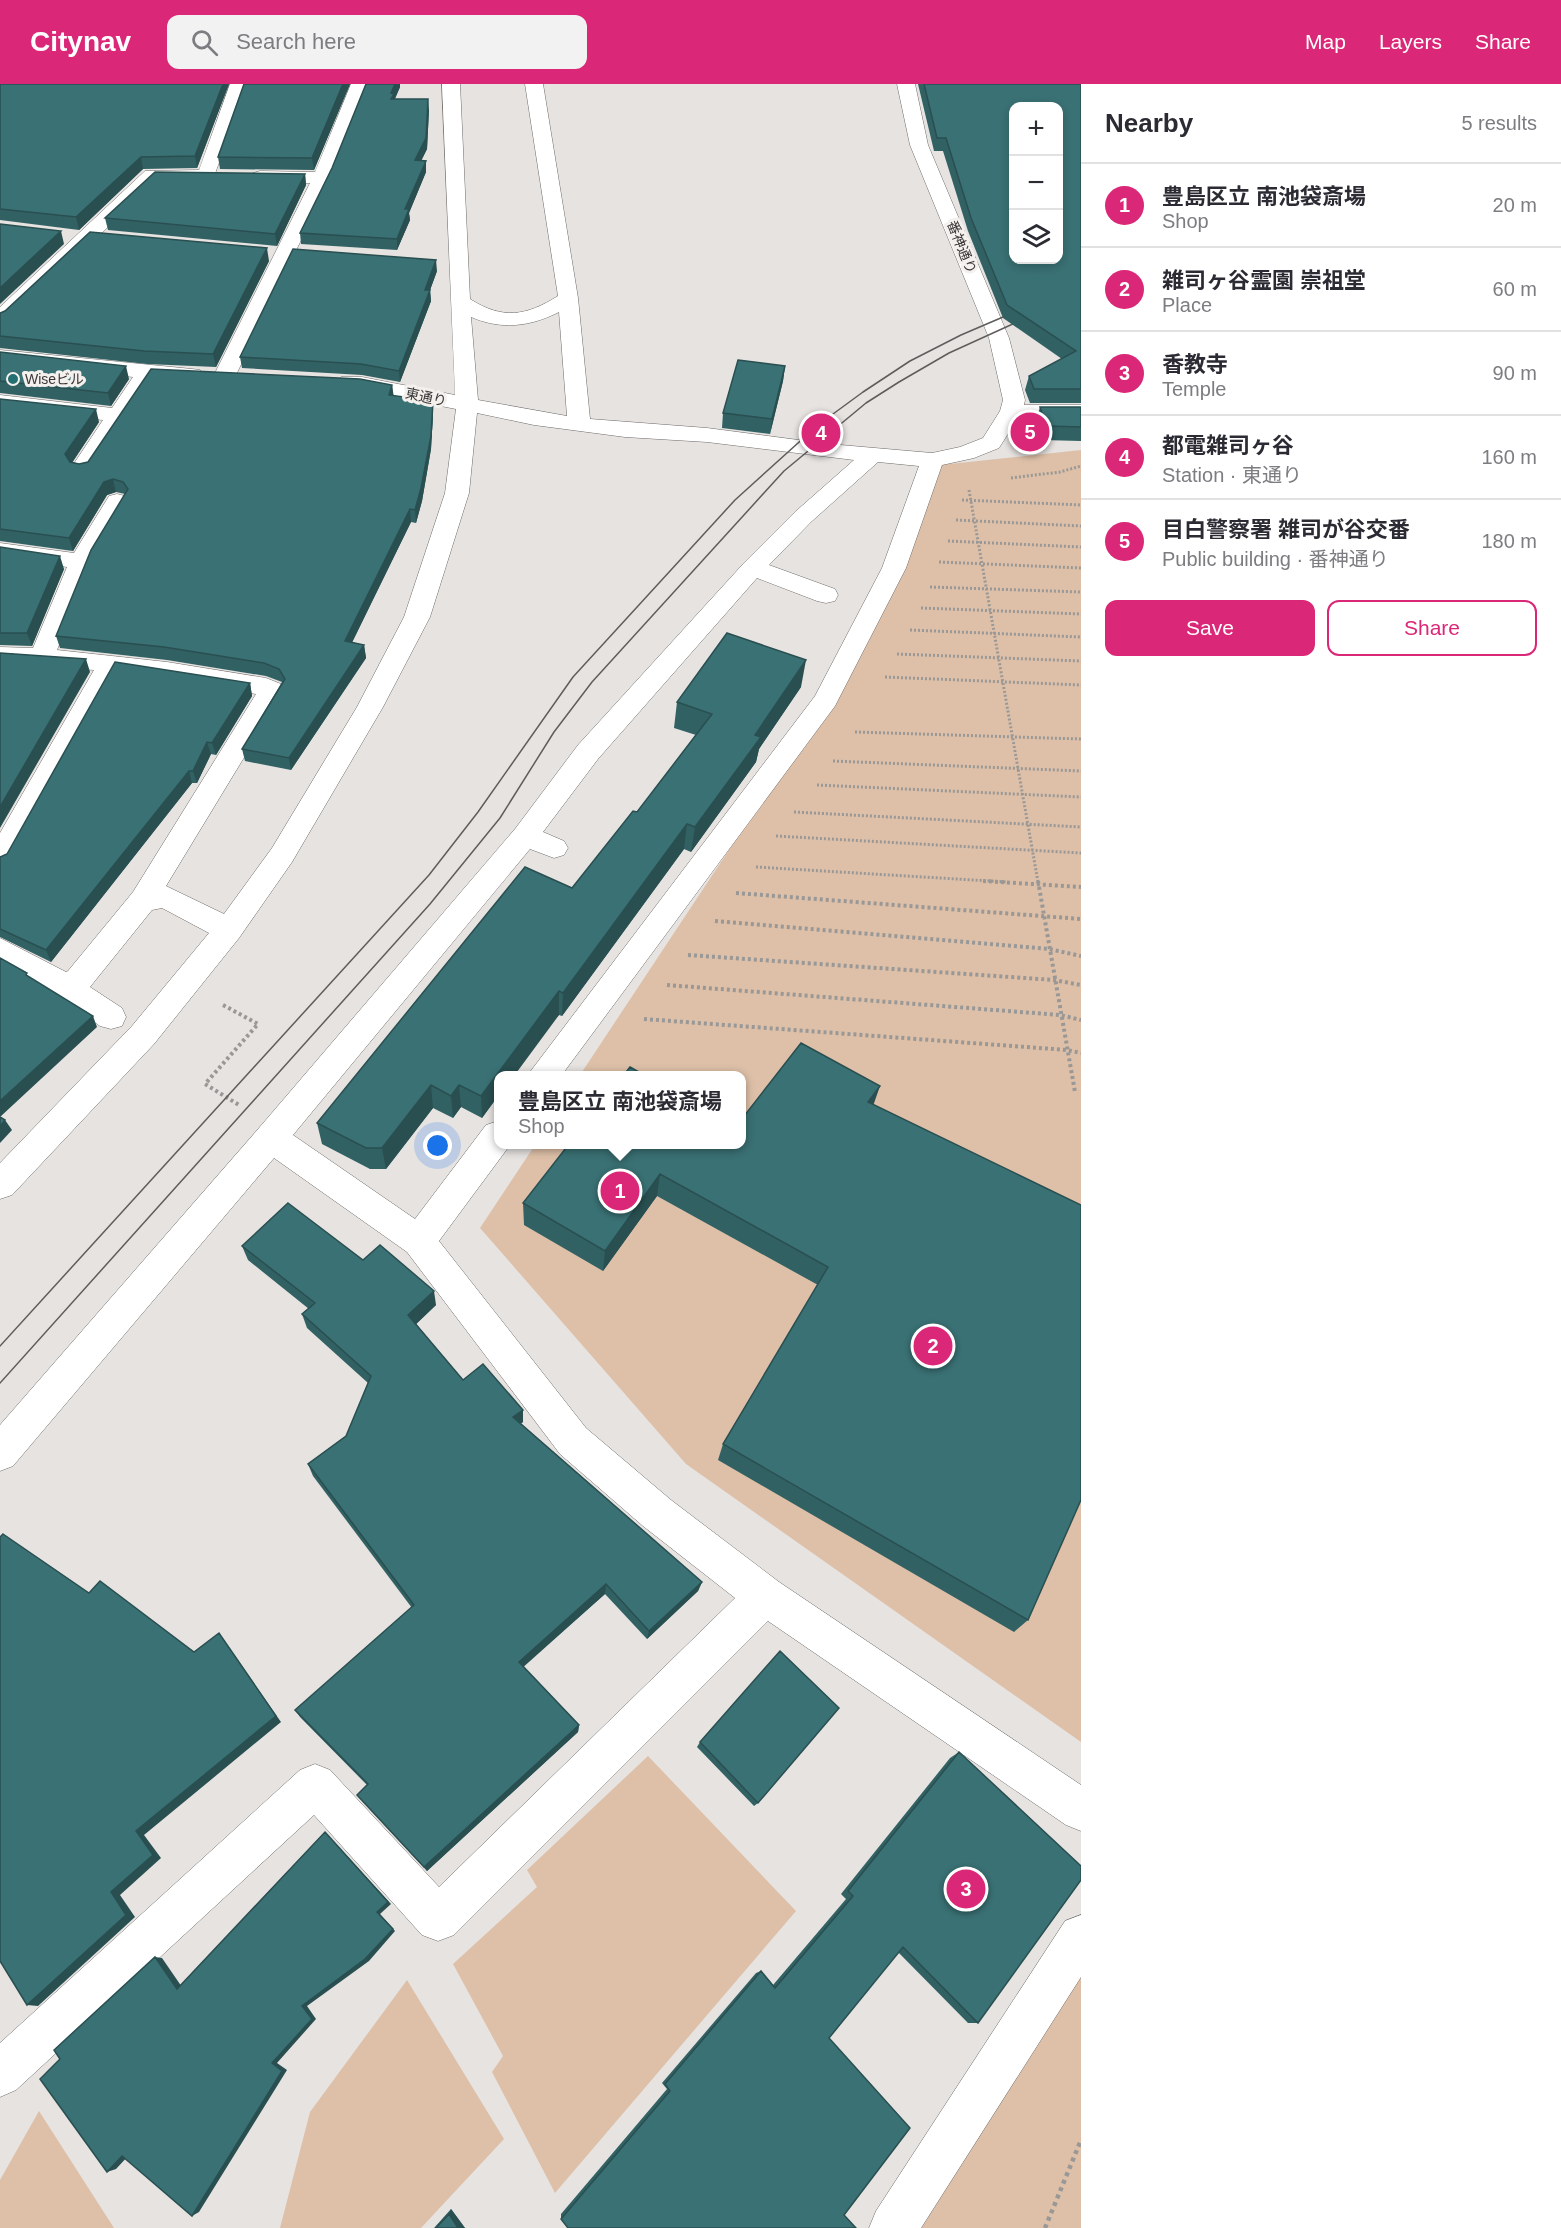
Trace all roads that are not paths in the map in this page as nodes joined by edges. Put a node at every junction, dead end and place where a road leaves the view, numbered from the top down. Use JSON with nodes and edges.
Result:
{"nodes":[{"id":1,"x":239,"y":84,"type":"edge"},
{"id":2,"x":360,"y":84,"type":"edge"},
{"id":3,"x":451,"y":84,"type":"edge"},
{"id":4,"x":534,"y":84,"type":"edge"},
{"id":5,"x":906,"y":84,"type":"edge"},
{"id":6,"x":206,"y":175,"type":"junction"},
{"id":7,"x":322,"y":178,"type":"junction"},
{"id":8,"x":63,"y":235,"type":"edge"},
{"id":9,"x":86,"y":237,"type":"junction"},
{"id":10,"x":111,"y":238,"type":"edge"},
{"id":11,"x":261,"y":252,"type":"edge"},
{"id":12,"x":285,"y":253,"type":"junction"},
{"id":13,"x":309,"y":253,"type":"edge"},
{"id":14,"x":568,"y":298,"type":"junction"},
{"id":15,"x":460,"y":302,"type":"junction"},
{"id":16,"x":0,"y":318,"type":"edge"},
{"id":17,"x":0,"y":356,"type":"edge"},
{"id":18,"x":147,"y":372,"type":"junction"},
{"id":19,"x":224,"y":377,"type":"junction"},
{"id":20,"x":247,"y":378,"type":"edge"},
{"id":21,"x":327,"y":381,"type":"edge"},
{"id":22,"x":0,"y":402,"type":"edge"},
{"id":23,"x":467,"y":405,"type":"junction"},
{"id":24,"x":1011,"y":411,"type":"junction"},
{"id":25,"x":1081,"y":412,"type":"edge"},
{"id":26,"x":117,"y":416,"type":"junction"},
{"id":27,"x":579,"y":424,"type":"junction"},
{"id":28,"x":873,"y":455,"type":"junction"},
{"id":29,"x":932,"y":459,"type":"junction"},
{"id":30,"x":82,"y":468,"type":"edge"},
{"id":31,"x":117,"y":501,"type":"edge"},
{"id":32,"x":0,"y":550,"type":"edge"},
{"id":33,"x":81,"y":562,"type":"junction"},
{"id":34,"x":753,"y":568,"type":"junction"},
{"id":35,"x":826,"y":595,"type":"dead end"},
{"id":36,"x":0,"y":655,"type":"edge"},
{"id":37,"x":42,"y":656,"type":"junction"},
{"id":38,"x":110,"y":664,"type":"junction"},
{"id":39,"x":525,"y":836,"type":"junction"},
{"id":40,"x":554,"y":848,"type":"dead end"},
{"id":41,"x":0,"y":858,"type":"edge"},
{"id":42,"x":143,"y":900,"type":"junction"},
{"id":43,"x":229,"y":930,"type":"junction"},
{"id":44,"x":0,"y":950,"type":"edge"},
{"id":45,"x":68,"y":987,"type":"junction"},
{"id":46,"x":111,"y":1017,"type":"dead end"},
{"id":47,"x":547,"y":1071,"type":"edge"},
{"id":48,"x":275,"y":1133,"type":"junction"},
{"id":49,"x":494,"y":1140,"type":"edge"},
{"id":50,"x":0,"y":1185,"type":"edge"},
{"id":51,"x":419,"y":1241,"type":"junction"},
{"id":52,"x":0,"y":1453,"type":"edge"},
{"id":53,"x":765,"y":1596,"type":"junction"},
{"id":54,"x":1081,"y":1810,"type":"edge"},
{"id":55,"x":1081,"y":1936,"type":"edge"},
{"id":56,"x":0,"y":2074,"type":"edge"},
{"id":57,"x":893,"y":2228,"type":"edge"}],
"edges":[{"from":1,"to":6,"type":"street"},
{"from":2,"to":7,"type":"street"},
{"from":3,"to":15,"type":"street"},
{"from":4,"to":14,"type":"street"},
{"from":5,"to":24,"type":"street","name":"番神通り"},
{"from":6,"to":7,"type":"street"},
{"from":6,"to":9,"type":"street"},
{"from":7,"to":12,"type":"street"},
{"from":8,"to":9,"type":"street"},
{"from":9,"to":10,"type":"street"},
{"from":9,"to":16,"type":"street"},
{"from":11,"to":12,"type":"street"},
{"from":12,"to":13,"type":"street"},
{"from":12,"to":19,"type":"street"},
{"from":14,"to":15,"type":"street"},
{"from":14,"to":27,"type":"street"},
{"from":15,"to":23,"type":"street"},
{"from":17,"to":18,"type":"street"},
{"from":18,"to":19,"type":"street"},
{"from":18,"to":26,"type":"street"},
{"from":19,"to":20,"type":"street"},
{"from":21,"to":23,"type":"street","name":"東通り"},
{"from":22,"to":26,"type":"street"},
{"from":23,"to":27,"type":"street","name":"東通り"},
{"from":23,"to":43,"type":"street"},
{"from":24,"to":25,"type":"street"},
{"from":24,"to":29,"type":"street","name":"東通り"},
{"from":26,"to":30,"type":"street"},
{"from":27,"to":28,"type":"street","name":"東通り"},
{"from":28,"to":29,"type":"street","name":"東通り"},
{"from":28,"to":34,"type":"street"},
{"from":29,"to":47,"type":"street"},
{"from":31,"to":33,"type":"street"},
{"from":32,"to":33,"type":"street"},
{"from":33,"to":37,"type":"street"},
{"from":34,"to":35,"type":"street"},
{"from":34,"to":39,"type":"street"},
{"from":36,"to":37,"type":"street"},
{"from":37,"to":38,"type":"street"},
{"from":38,"to":41,"type":"street"},
{"from":38,"to":42,"type":"street"},
{"from":39,"to":40,"type":"street"},
{"from":39,"to":48,"type":"street"},
{"from":42,"to":43,"type":"street"},
{"from":42,"to":45,"type":"street"},
{"from":43,"to":50,"type":"street"},
{"from":44,"to":45,"type":"street"},
{"from":45,"to":46,"type":"street"},
{"from":48,"to":51,"type":"street"},
{"from":48,"to":52,"type":"street"},
{"from":49,"to":51,"type":"street"},
{"from":51,"to":53,"type":"street"},
{"from":53,"to":54,"type":"street"},
{"from":53,"to":56,"type":"street"},
{"from":55,"to":57,"type":"street"}]}
